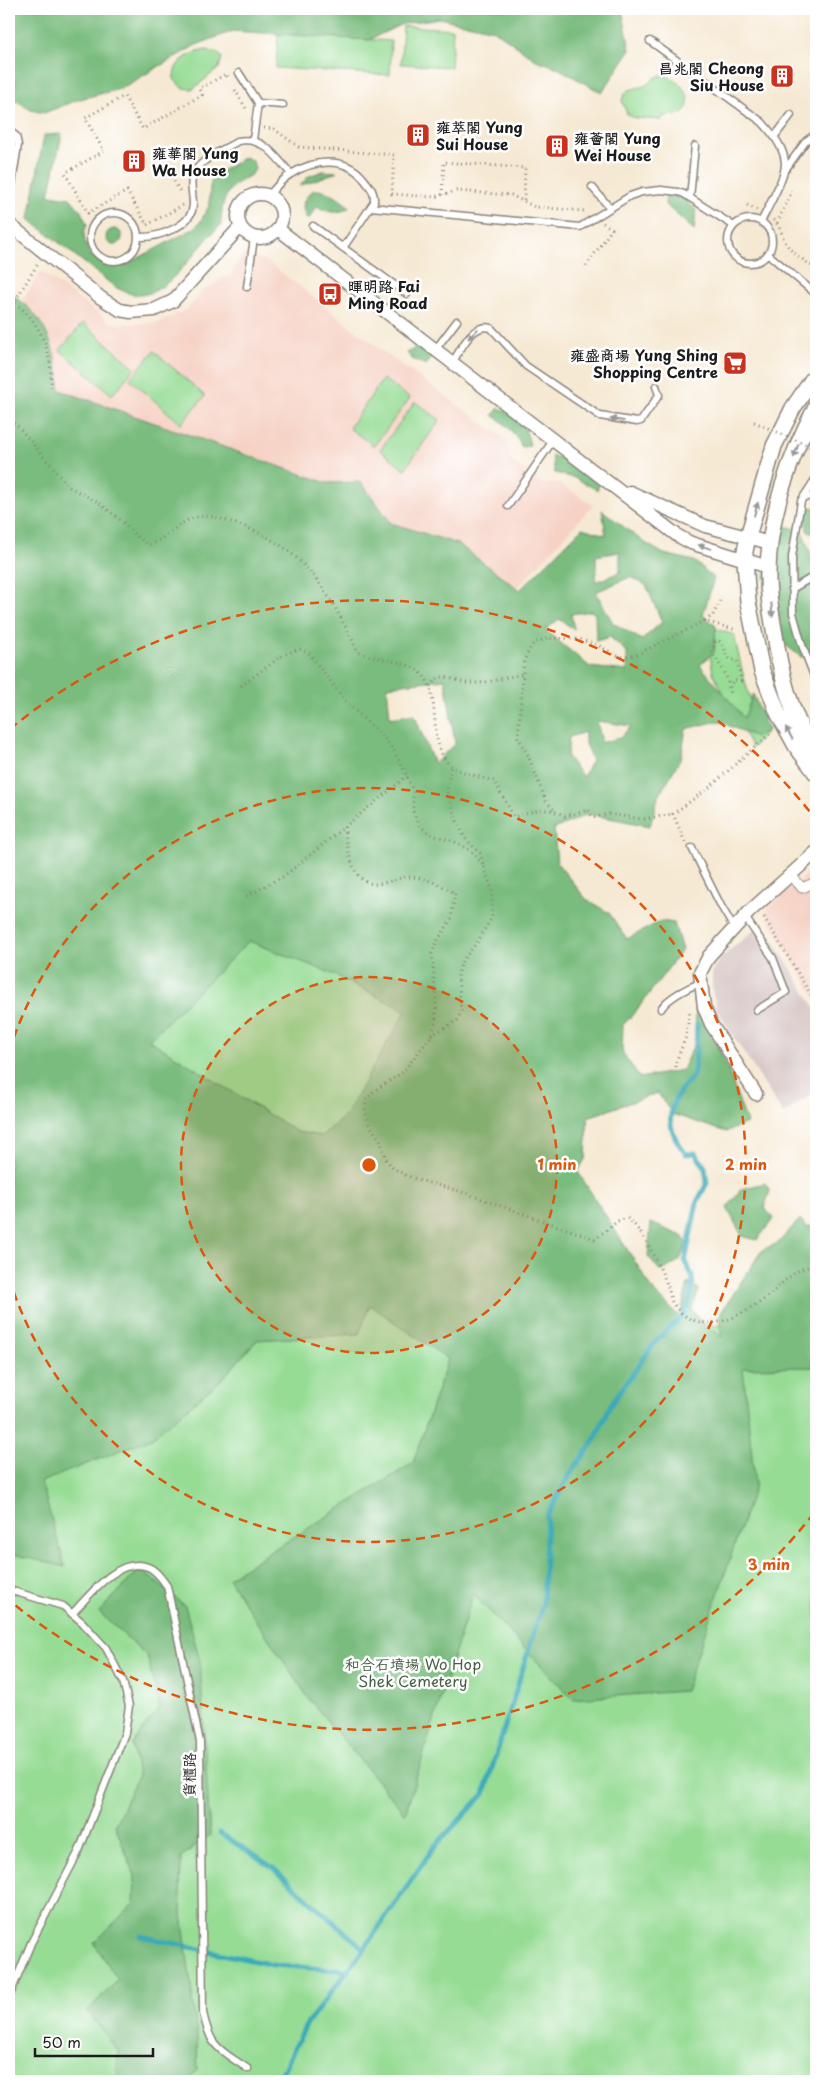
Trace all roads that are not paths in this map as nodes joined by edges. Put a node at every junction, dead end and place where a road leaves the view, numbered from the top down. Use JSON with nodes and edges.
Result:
{"nodes":[{"id":1,"x":650,"y":41,"type":"dead end"},
{"id":2,"x":239,"y":73,"type":"dead end"},
{"id":3,"x":258,"y":103,"type":"junction"},
{"id":4,"x":283,"y":105,"type":"dead end"},
{"id":5,"x":791,"y":115,"type":"dead end"},
{"id":6,"x":9,"y":131,"type":"edge"},
{"id":7,"x":816,"y":134,"type":"edge"},
{"id":8,"x":775,"y":136,"type":"junction"},
{"id":9,"x":254,"y":140,"type":"junction"},
{"id":10,"x":695,"y":146,"type":"dead end"},
{"id":11,"x":785,"y":170,"type":"junction"},
{"id":12,"x":291,"y":174,"type":"junction"},
{"id":13,"x":592,"y":187,"type":"dead end"},
{"id":14,"x":269,"y":195,"type":"junction"},
{"id":15,"x":690,"y":198,"type":"junction"},
{"id":16,"x":9,"y":203,"type":"edge"},
{"id":17,"x":371,"y":207,"type":"junction"},
{"id":18,"x":610,"y":208,"type":"junction"},
{"id":19,"x":763,"y":218,"type":"junction"},
{"id":20,"x":9,"y":224,"type":"edge"},
{"id":21,"x":313,"y":226,"type":"dead end"},
{"id":22,"x":734,"y":226,"type":"junction"},
{"id":23,"x":240,"y":227,"type":"junction"},
{"id":24,"x":278,"y":229,"type":"junction"},
{"id":25,"x":138,"y":237,"type":"junction"},
{"id":26,"x":254,"y":238,"type":"junction"},
{"id":27,"x":343,"y":248,"type":"junction"},
{"id":28,"x":769,"y":255,"type":"junction"},
{"id":29,"x":247,"y":287,"type":"dead end"},
{"id":30,"x":408,"y":294,"type":"dead end"},
{"id":31,"x":816,"y":294,"type":"edge"},
{"id":32,"x":457,"y":321,"type":"dead end"},
{"id":33,"x":435,"y":350,"type":"junction"},
{"id":34,"x":452,"y":363,"type":"junction"},
{"id":35,"x":816,"y":377,"type":"edge"},
{"id":36,"x":656,"y":386,"type":"dead end"},
{"id":37,"x":816,"y":407,"type":"edge"},
{"id":38,"x":554,"y":440,"type":"junction"},
{"id":39,"x":816,"y":478,"type":"edge"},
{"id":40,"x":605,"y":480,"type":"junction"},
{"id":41,"x":804,"y":496,"type":"junction"},
{"id":42,"x":816,"y":498,"type":"edge"},
{"id":43,"x":508,"y":506,"type":"dead end"},
{"id":44,"x":748,"y":538,"type":"junction"},
{"id":45,"x":770,"y":543,"type":"junction"},
{"id":46,"x":745,"y":560,"type":"junction"},
{"id":47,"x":768,"y":567,"type":"junction"},
{"id":48,"x":816,"y":575,"type":"edge"},
{"id":49,"x":792,"y":590,"type":"junction"},
{"id":50,"x":816,"y":681,"type":"edge"},
{"id":51,"x":816,"y":754,"type":"edge"},
{"id":52,"x":816,"y":773,"type":"edge"},
{"id":53,"x":690,"y":848,"type":"road end"},
{"id":54,"x":816,"y":852,"type":"edge"},
{"id":55,"x":790,"y":875,"type":"junction"},
{"id":56,"x":816,"y":882,"type":"edge"},
{"id":57,"x":745,"y":916,"type":"junction"},
{"id":58,"x":734,"y":928,"type":"junction"},
{"id":59,"x":700,"y":983,"type":"junction"},
{"id":60,"x":661,"y":1009,"type":"dead end"},
{"id":61,"x":757,"y":1010,"type":"dead end"},
{"id":62,"x":756,"y":1094,"type":"dead end"},
{"id":63,"x":9,"y":1590,"type":"edge"},
{"id":64,"x":72,"y":1614,"type":"junction"},
{"id":65,"x":9,"y":1997,"type":"edge"},
{"id":66,"x":248,"y":2069,"type":"dead end"}],
"edges":[{"from":1,"to":8,"type":"lane"},
{"from":2,"to":3,"type":"lane"},
{"from":3,"to":4,"type":"lane"},
{"from":3,"to":9,"type":"lane"},
{"from":5,"to":8,"type":"lane"},
{"from":6,"to":16,"type":"lane"},
{"from":7,"to":11,"type":"lane"},
{"from":8,"to":11,"type":"lane"},
{"from":9,"to":12,"type":"lane"},
{"from":9,"to":25,"type":"lane"},
{"from":10,"to":15,"type":"lane"},
{"from":11,"to":19,"type":"lane"},
{"from":12,"to":14,"type":"lane"},
{"from":12,"to":17,"type":"lane"},
{"from":13,"to":18,"type":"lane"},
{"from":14,"to":23,"type":"street"},
{"from":14,"to":24,"type":"street"},
{"from":15,"to":18,"type":"lane"},
{"from":15,"to":22,"type":"lane"},
{"from":17,"to":18,"type":"lane"},
{"from":17,"to":27,"type":"lane"},
{"from":19,"to":22,"type":"lane"},
{"from":19,"to":28,"type":"lane"},
{"from":20,"to":23,"type":"street"},
{"from":21,"to":27,"type":"lane"},
{"from":22,"to":28,"type":"lane"},
{"from":23,"to":26,"type":"street"},
{"from":24,"to":26,"type":"street"},
{"from":24,"to":33,"type":"street"},
{"from":25,"to":25,"type":"lane"},
{"from":26,"to":29,"type":"lane"},
{"from":27,"to":30,"type":"lane"},
{"from":28,"to":31,"type":"lane"},
{"from":32,"to":33,"type":"lane"},
{"from":33,"to":34,"type":"street"},
{"from":36,"to":34,"type":"lane","one_way":true},
{"from":34,"to":38,"type":"street"},
{"from":44,"to":35,"type":"street","one_way":true},
{"from":37,"to":45,"type":"street","one_way":true},
{"from":38,"to":40,"type":"street"},
{"from":38,"to":43,"type":"lane"},
{"from":39,"to":41,"type":"lane"},
{"from":40,"to":44,"type":"street"},
{"from":46,"to":40,"type":"street","one_way":true},
{"from":41,"to":42,"type":"lane"},
{"from":41,"to":49,"type":"lane"},
{"from":44,"to":45,"type":"street"},
{"from":44,"to":46,"type":"street"},
{"from":45,"to":47,"type":"street"},
{"from":46,"to":47,"type":"street"},
{"from":52,"to":46,"type":"street","one_way":true},
{"from":47,"to":51,"type":"street","one_way":true},
{"from":48,"to":49,"type":"lane"},
{"from":49,"to":50,"type":"lane"},
{"from":53,"to":58,"type":"lane"},
{"from":54,"to":55,"type":"street"},
{"from":55,"to":56,"type":"street"},
{"from":55,"to":57,"type":"street"},
{"from":57,"to":58,"type":"street"},
{"from":57,"to":61,"type":"lane"},
{"from":58,"to":59,"type":"street"},
{"from":59,"to":60,"type":"lane"},
{"from":59,"to":62,"type":"street"},
{"from":63,"to":64,"type":"lane"},
{"from":64,"to":65,"type":"lane"},
{"from":64,"to":66,"type":"lane","name":"貨櫃路"}]}
